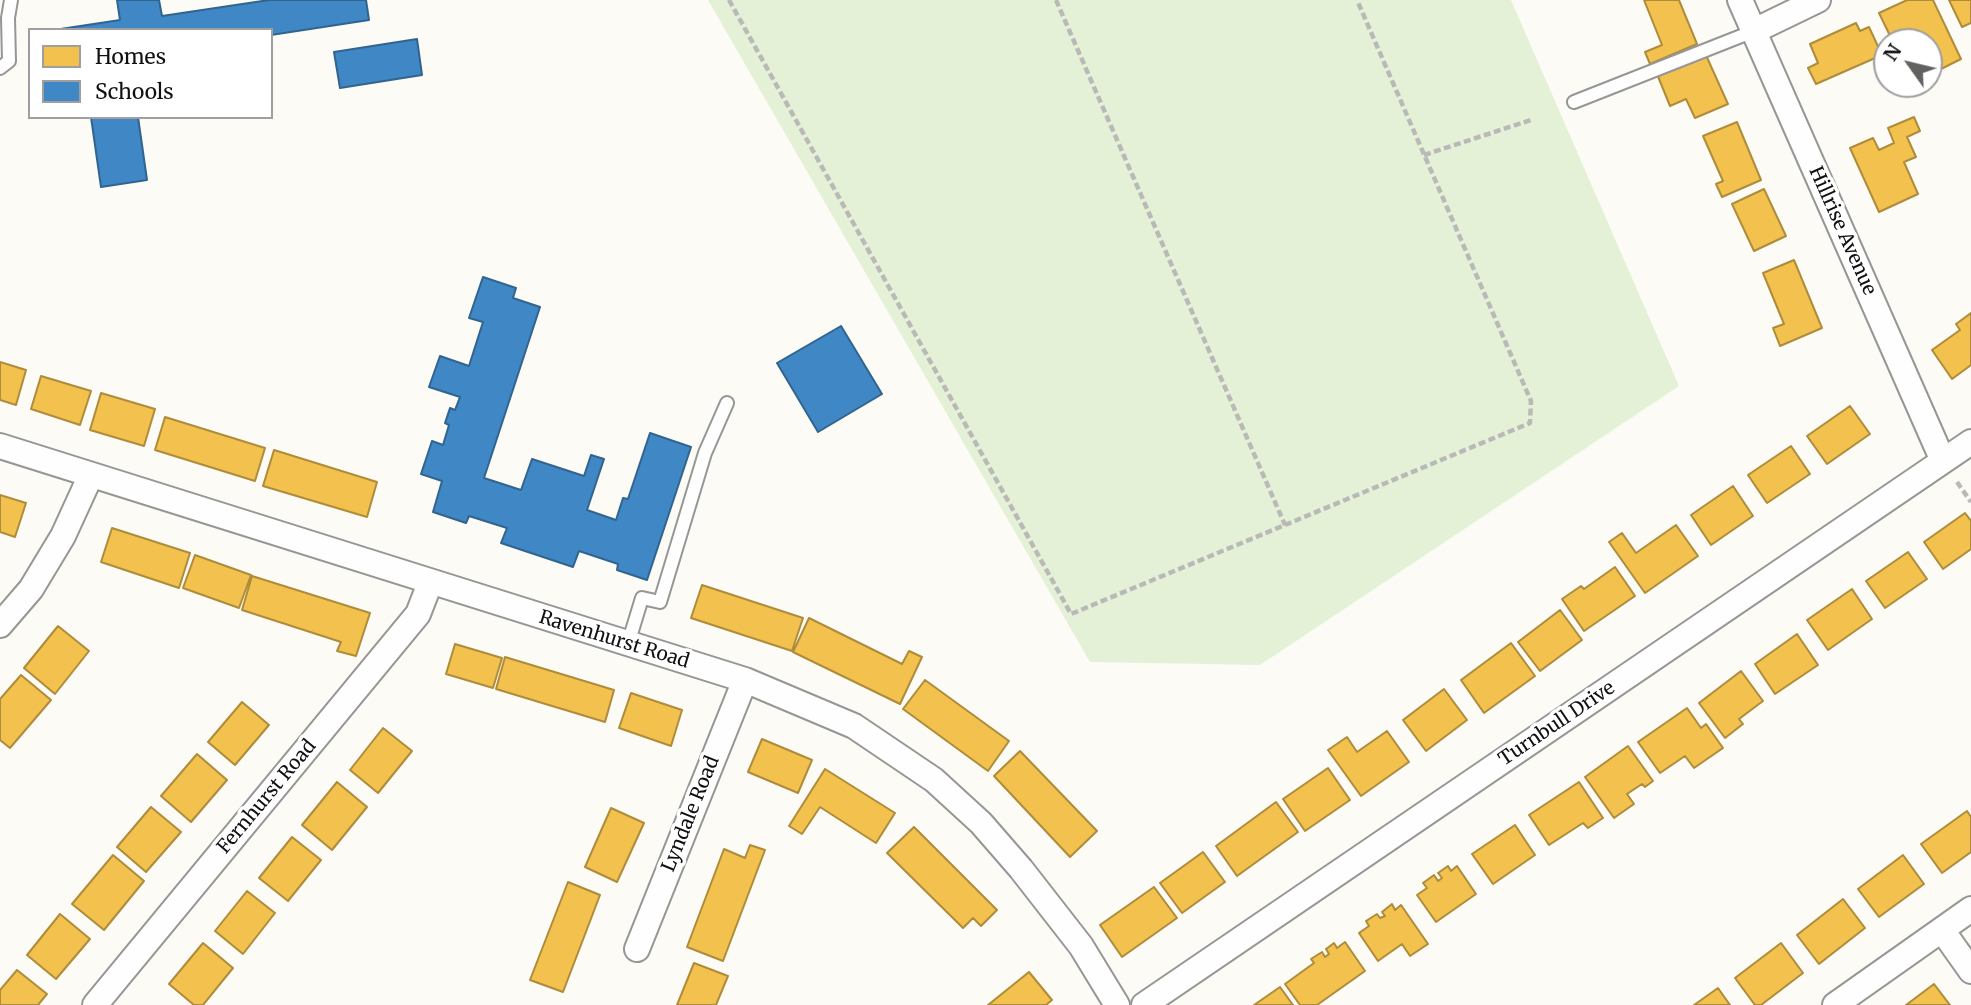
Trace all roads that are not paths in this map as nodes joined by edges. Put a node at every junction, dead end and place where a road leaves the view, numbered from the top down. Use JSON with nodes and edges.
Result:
{"nodes":[{"id":1,"x":11,"y":0,"type":"edge"},
{"id":2,"x":1741,"y":0,"type":"edge"},
{"id":3,"x":1818,"y":0,"type":"edge"},
{"id":4,"x":1754,"y":31,"type":"junction"},
{"id":5,"x":0,"y":68,"type":"edge"},
{"id":6,"x":1574,"y":102,"type":"dead end"},
{"id":7,"x":727,"y":403,"type":"dead end"},
{"id":8,"x":1971,"y":442,"type":"edge"},
{"id":9,"x":0,"y":446,"type":"edge"},
{"id":10,"x":1943,"y":461,"type":"junction"},
{"id":11,"x":90,"y":477,"type":"junction"},
{"id":12,"x":430,"y":583,"type":"junction"},
{"id":13,"x":0,"y":625,"type":"edge"},
{"id":14,"x":628,"y":644,"type":"junction"},
{"id":15,"x":745,"y":680,"type":"junction"},
{"id":16,"x":1971,"y":909,"type":"edge"},
{"id":17,"x":1942,"y":930,"type":"junction"},
{"id":18,"x":637,"y":948,"type":"dead end"},
{"id":19,"x":1971,"y":971,"type":"edge"},
{"id":20,"x":95,"y":1005,"type":"edge"},
{"id":21,"x":1117,"y":1005,"type":"edge"},
{"id":22,"x":1144,"y":1005,"type":"edge"},
{"id":23,"x":1835,"y":1005,"type":"edge"}],
"edges":[{"from":1,"to":5,"type":"lane"},
{"from":2,"to":4,"type":"street","name":"Hillrise Avenue"},
{"from":3,"to":4,"type":"street"},
{"from":4,"to":6,"type":"lane"},
{"from":4,"to":10,"type":"street","name":"Hillrise Avenue"},
{"from":7,"to":14,"type":"lane"},
{"from":8,"to":10,"type":"street","name":"Turnbull Drive"},
{"from":9,"to":11,"type":"street","name":"Ravenhurst Road"},
{"from":10,"to":22,"type":"street","name":"Turnbull Drive"},
{"from":11,"to":12,"type":"street","name":"Ravenhurst Road"},
{"from":11,"to":13,"type":"street"},
{"from":12,"to":14,"type":"street","name":"Ravenhurst Road"},
{"from":12,"to":20,"type":"street","name":"Fernhurst Road"},
{"from":14,"to":15,"type":"street","name":"Ravenhurst Road"},
{"from":15,"to":18,"type":"street","name":"Lyndale Road"},
{"from":15,"to":21,"type":"street","name":"Ravenhurst Road"},
{"from":16,"to":17,"type":"street"},
{"from":17,"to":19,"type":"street"},
{"from":17,"to":23,"type":"street"}]}
